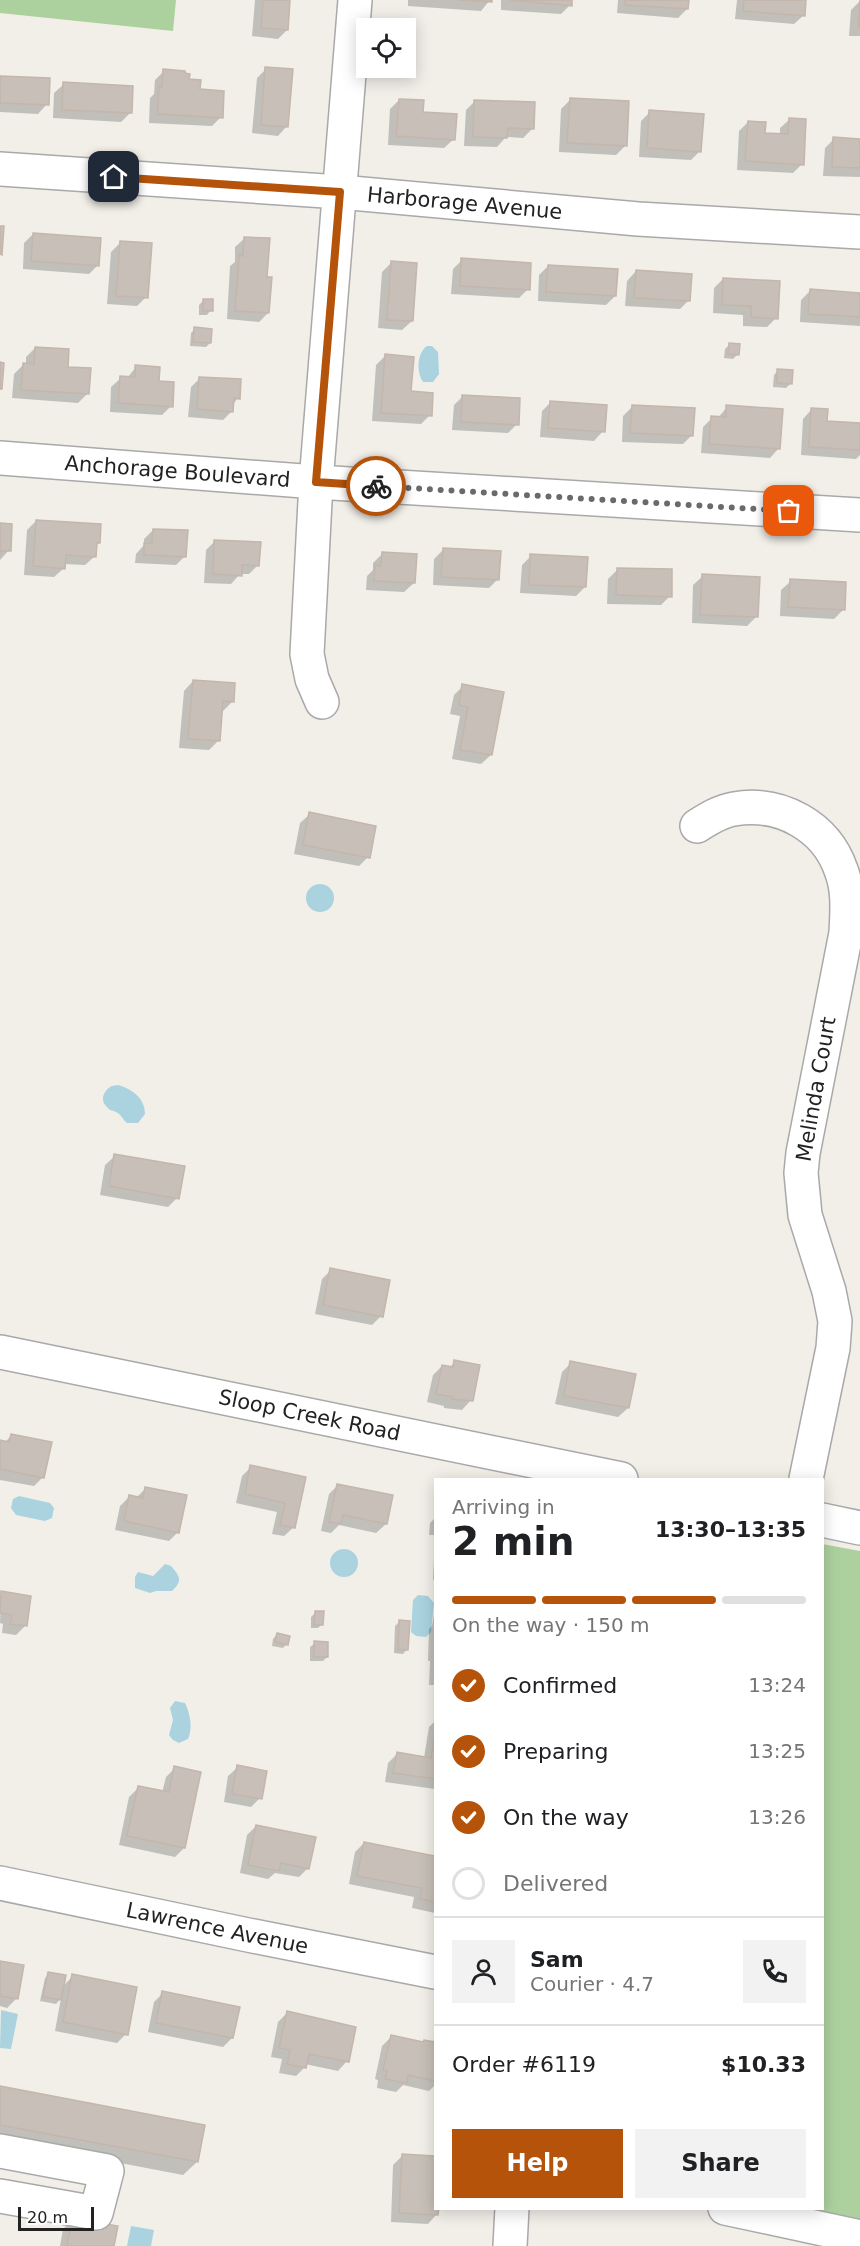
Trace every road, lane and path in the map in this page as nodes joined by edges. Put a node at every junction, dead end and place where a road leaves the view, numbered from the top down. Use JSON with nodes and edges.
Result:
{"nodes":[{"id":1,"x":355,"y":0,"type":"edge"},
{"id":2,"x":0,"y":169,"type":"edge"},
{"id":3,"x":340,"y":192,"type":"junction"},
{"id":4,"x":860,"y":232,"type":"edge"},
{"id":5,"x":0,"y":458,"type":"edge"},
{"id":6,"x":316,"y":482,"type":"junction"},
{"id":7,"x":860,"y":515,"type":"edge"},
{"id":8,"x":322,"y":702,"type":"dead end"},
{"id":9,"x":697,"y":826,"type":"dead end"},
{"id":10,"x":0,"y":1352,"type":"edge"},
{"id":11,"x":558,"y":1473,"type":"edge"},
{"id":12,"x":610,"y":1478,"type":"edge"},
{"id":13,"x":806,"y":1478,"type":"edge"},
{"id":14,"x":824,"y":1520,"type":"edge"},
{"id":15,"x":860,"y":1528,"type":"edge"},
{"id":16,"x":0,"y":1883,"type":"edge"},
{"id":17,"x":434,"y":1972,"type":"edge"},
{"id":18,"x":0,"y":2151,"type":"edge"},
{"id":19,"x":0,"y":2196,"type":"edge"},
{"id":20,"x":512,"y":2210,"type":"edge"},
{"id":21,"x":735,"y":2210,"type":"edge"},
{"id":22,"x":860,"y":2236,"type":"edge"},
{"id":23,"x":510,"y":2246,"type":"edge"}],
"edges":[{"from":1,"to":3,"type":"street"},
{"from":2,"to":3,"type":"street","name":"Harborage Avenue"},
{"from":3,"to":4,"type":"street","name":"Harborage Avenue"},
{"from":3,"to":6,"type":"street"},
{"from":5,"to":6,"type":"street","name":"Anchorage Boulevard"},
{"from":6,"to":7,"type":"street","name":"Anchorage Boulevard"},
{"from":6,"to":8,"type":"street"},
{"from":9,"to":13,"type":"street","name":"Melinda Court"},
{"from":10,"to":11,"type":"street","name":"Sloop Creek Road"},
{"from":11,"to":12,"type":"street","name":"Sloop Creek Road"},
{"from":14,"to":15,"type":"street"},
{"from":16,"to":17,"type":"street","name":"Lawrence Avenue"},
{"from":18,"to":19,"type":"street"},
{"from":20,"to":23,"type":"street"},
{"from":21,"to":22,"type":"street"}]}
